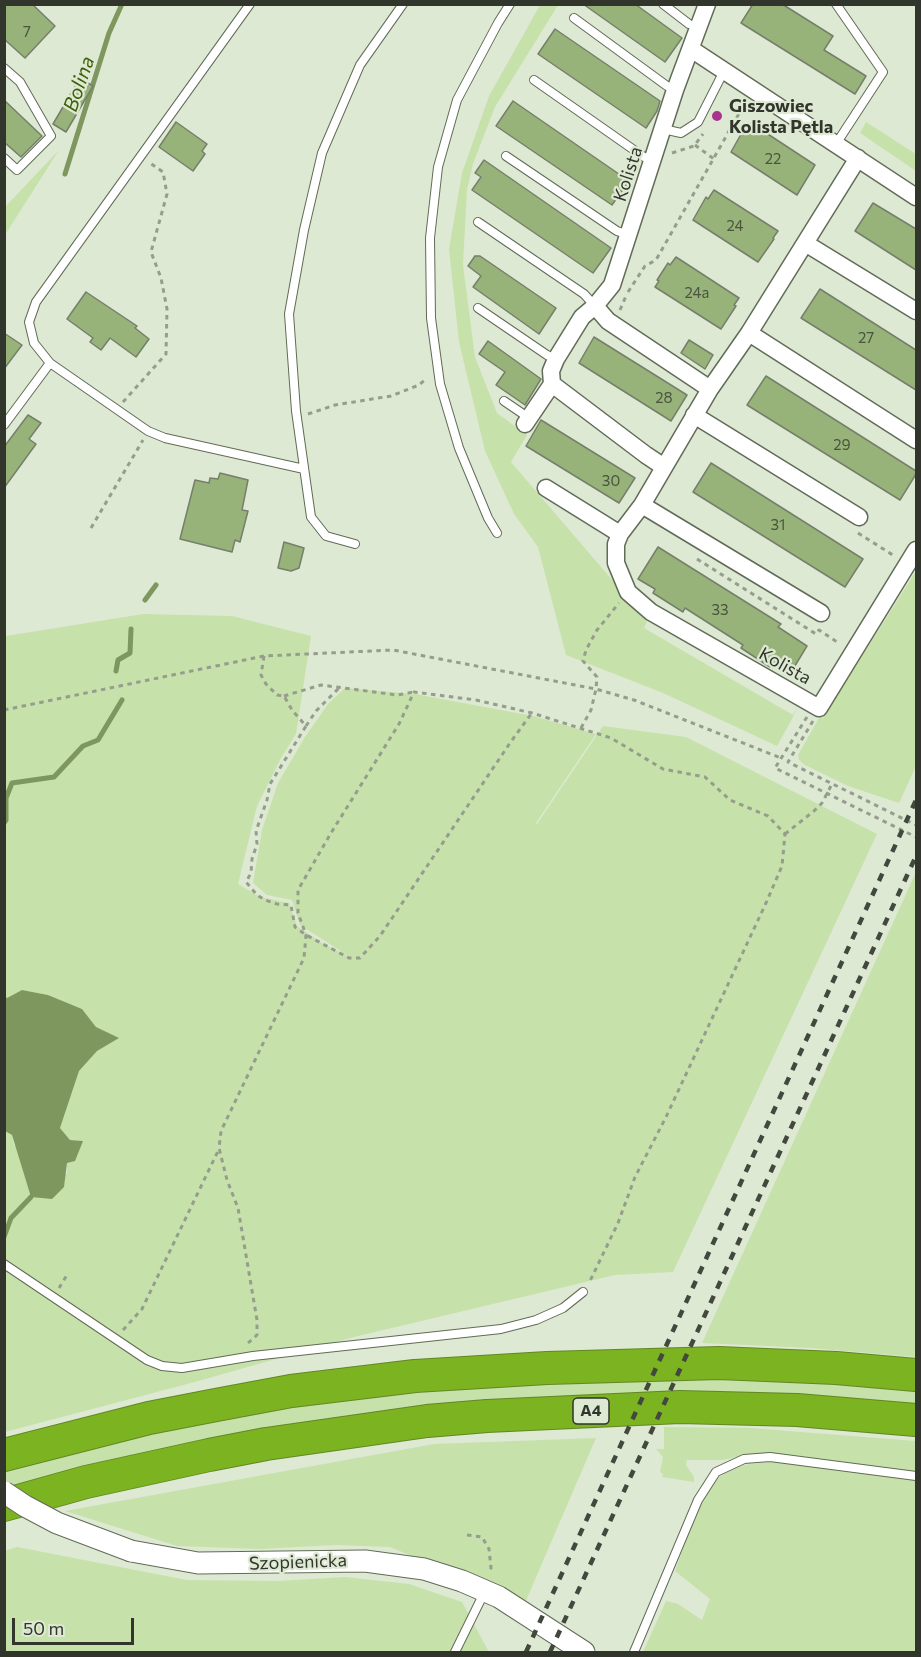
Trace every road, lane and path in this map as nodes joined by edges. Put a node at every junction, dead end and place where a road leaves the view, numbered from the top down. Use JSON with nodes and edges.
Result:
{"nodes":[{"id":1,"x":250,"y":4,"type":"edge"},
{"id":2,"x":403,"y":4,"type":"edge"},
{"id":3,"x":510,"y":4,"type":"edge"},
{"id":4,"x":663,"y":4,"type":"edge"},
{"id":5,"x":707,"y":4,"type":"edge"},
{"id":6,"x":836,"y":4,"type":"edge"},
{"id":7,"x":574,"y":18,"type":"dead end"},
{"id":8,"x":699,"y":27,"type":"junction"},
{"id":9,"x":691,"y":49,"type":"junction"},
{"id":10,"x":4,"y":68,"type":"edge"},
{"id":11,"x":724,"y":72,"type":"junction"},
{"id":12,"x":534,"y":80,"type":"dead end"},
{"id":13,"x":675,"y":90,"type":"junction"},
{"id":14,"x":743,"y":108,"type":"dead end"},
{"id":15,"x":663,"y":129,"type":"junction"},
{"id":16,"x":704,"y":132,"type":"dead end"},
{"id":17,"x":836,"y":144,"type":"junction"},
{"id":18,"x":695,"y":145,"type":"junction"},
{"id":19,"x":670,"y":154,"type":"dead end"},
{"id":20,"x":506,"y":156,"type":"dead end"},
{"id":21,"x":141,"y":157,"type":"junction"},
{"id":22,"x":4,"y":158,"type":"edge"},
{"id":23,"x":858,"y":158,"type":"junction"},
{"id":24,"x":714,"y":159,"type":"junction"},
{"id":25,"x":653,"y":160,"type":"junction"},
{"id":26,"x":916,"y":197,"type":"edge"},
{"id":27,"x":478,"y":222,"type":"dead end"},
{"id":28,"x":629,"y":235,"type":"junction"},
{"id":29,"x":805,"y":243,"type":"junction"},
{"id":30,"x":632,"y":274,"type":"dead end"},
{"id":31,"x":627,"y":294,"type":"junction"},
{"id":32,"x":595,"y":306,"type":"junction"},
{"id":33,"x":478,"y":308,"type":"dead end"},
{"id":34,"x":916,"y":311,"type":"edge"},
{"id":35,"x":614,"y":325,"type":"junction"},
{"id":36,"x":749,"y":333,"type":"junction"},
{"id":37,"x":556,"y":359,"type":"junction"},
{"id":38,"x":50,"y":363,"type":"junction"},
{"id":39,"x":438,"y":369,"type":"junction"},
{"id":40,"x":552,"y":384,"type":"junction"},
{"id":41,"x":710,"y":389,"type":"junction"},
{"id":42,"x":504,"y":401,"type":"dead end"},
{"id":43,"x":116,"y":409,"type":"junction"},
{"id":44,"x":694,"y":415,"type":"junction"},
{"id":45,"x":297,"y":418,"type":"junction"},
{"id":46,"x":527,"y":421,"type":"joint"},
{"id":47,"x":4,"y":424,"type":"edge"},
{"id":48,"x":148,"y":431,"type":"junction"},
{"id":49,"x":916,"y":440,"type":"edge"},
{"id":50,"x":664,"y":467,"type":"junction"},
{"id":51,"x":304,"y":469,"type":"junction"},
{"id":52,"x":546,"y":488,"type":"dead end"},
{"id":53,"x":642,"y":505,"type":"junction"},
{"id":54,"x":859,"y":518,"type":"dead end"},
{"id":55,"x":91,"y":528,"type":"dead end"},
{"id":56,"x":497,"y":533,"type":"dead end"},
{"id":57,"x":620,"y":534,"type":"junction"},
{"id":58,"x":355,"y":544,"type":"dead end"},
{"id":59,"x":916,"y":550,"type":"edge"},
{"id":60,"x":628,"y":592,"type":"junction"},
{"id":61,"x":821,"y":613,"type":"dead end"},
{"id":62,"x":264,"y":656,"type":"junction"},
{"id":63,"x":340,"y":687,"type":"junction"},
{"id":64,"x":414,"y":692,"type":"junction"},
{"id":65,"x":596,"y":692,"type":"junction"},
{"id":66,"x":284,"y":696,"type":"junction"},
{"id":67,"x":817,"y":707,"type":"junction"},
{"id":68,"x":4,"y":710,"type":"edge"},
{"id":69,"x":532,"y":713,"type":"junction"},
{"id":70,"x":306,"y":726,"type":"junction"},
{"id":71,"x":581,"y":728,"type":"junction"},
{"id":72,"x":781,"y":758,"type":"junction"},
{"id":73,"x":832,"y":784,"type":"junction"},
{"id":74,"x":827,"y":794,"type":"junction"},
{"id":75,"x":916,"y":825,"type":"edge"},
{"id":76,"x":785,"y":834,"type":"junction"},
{"id":77,"x":916,"y":837,"type":"edge"},
{"id":78,"x":306,"y":935,"type":"junction"},
{"id":79,"x":219,"y":1148,"type":"junction"},
{"id":80,"x":4,"y":1263,"type":"edge"},
{"id":81,"x":583,"y":1292,"type":"joint"},
{"id":82,"x":116,"y":1339,"type":"junction"},
{"id":83,"x":235,"y":1359,"type":"junction"},
{"id":84,"x":916,"y":1375,"type":"edge"},
{"id":85,"x":916,"y":1420,"type":"edge"},
{"id":86,"x":4,"y":1455,"type":"edge"},
{"id":87,"x":916,"y":1476,"type":"edge"},
{"id":88,"x":4,"y":1492,"type":"edge"},
{"id":89,"x":4,"y":1504,"type":"edge"},
{"id":90,"x":467,"y":1535,"type":"dead end"},
{"id":91,"x":484,"y":1590,"type":"junction"},
{"id":92,"x":455,"y":1653,"type":"edge"},
{"id":93,"x":584,"y":1653,"type":"edge"},
{"id":94,"x":634,"y":1653,"type":"edge"}],
"edges":[{"from":1,"to":21,"type":"lane"},
{"from":2,"to":45,"type":"lane"},
{"from":3,"to":39,"type":"lane"},
{"from":4,"to":8,"type":"lane"},
{"from":5,"to":8,"type":"street","name":"Kolista"},
{"from":6,"to":17,"type":"lane"},
{"from":7,"to":13,"type":"lane"},
{"from":8,"to":9,"type":"street","name":"Kolista"},
{"from":9,"to":11,"type":"street"},
{"from":9,"to":13,"type":"street","name":"Kolista"},
{"from":10,"to":22,"type":"lane"},
{"from":11,"to":15,"type":"lane"},
{"from":11,"to":17,"type":"street"},
{"from":12,"to":25,"type":"lane"},
{"from":13,"to":15,"type":"street","name":"Kolista"},
{"from":14,"to":24,"type":"path"},
{"from":15,"to":25,"type":"street","name":"Kolista"},
{"from":16,"to":18,"type":"path"},
{"from":17,"to":23,"type":"street"},
{"from":18,"to":19,"type":"path"},
{"from":18,"to":24,"type":"path"},
{"from":20,"to":28,"type":"lane"},
{"from":21,"to":38,"type":"lane"},
{"from":21,"to":43,"type":"path"},
{"from":23,"to":26,"type":"street"},
{"from":23,"to":29,"type":"street","name":"Kolista"},
{"from":24,"to":31,"type":"path"},
{"from":25,"to":28,"type":"street","name":"Kolista"},
{"from":27,"to":32,"type":"lane"},
{"from":28,"to":32,"type":"street","name":"Kolista"},
{"from":29,"to":34,"type":"street"},
{"from":29,"to":36,"type":"street","name":"Kolista"},
{"from":30,"to":31,"type":"path"},
{"from":31,"to":35,"type":"path"},
{"from":32,"to":35,"type":"street"},
{"from":32,"to":37,"type":"street","name":"Kolista"},
{"from":33,"to":37,"type":"lane"},
{"from":35,"to":41,"type":"street"},
{"from":36,"to":41,"type":"street","name":"Kolista"},
{"from":36,"to":49,"type":"street"},
{"from":37,"to":40,"type":"street","name":"Kolista"},
{"from":38,"to":43,"type":"lane"},
{"from":38,"to":47,"type":"lane"},
{"from":39,"to":45,"type":"path"},
{"from":39,"to":56,"type":"lane"},
{"from":40,"to":46,"type":"street","name":"Kolista"},
{"from":40,"to":50,"type":"street"},
{"from":41,"to":44,"type":"street","name":"Kolista"},
{"from":42,"to":46,"type":"lane"},
{"from":43,"to":48,"type":"lane"},
{"from":44,"to":50,"type":"street","name":"Kolista"},
{"from":44,"to":54,"type":"street"},
{"from":45,"to":51,"type":"lane"},
{"from":48,"to":51,"type":"lane"},
{"from":48,"to":55,"type":"path"},
{"from":50,"to":53,"type":"street","name":"Kolista"},
{"from":51,"to":58,"type":"lane"},
{"from":52,"to":57,"type":"street"},
{"from":53,"to":57,"type":"street","name":"Kolista"},
{"from":53,"to":61,"type":"street"},
{"from":57,"to":60,"type":"street","name":"Kolista"},
{"from":59,"to":67,"type":"street","name":"Kolista"},
{"from":60,"to":65,"type":"path"},
{"from":60,"to":67,"type":"street","name":"Kolista"},
{"from":62,"to":65,"type":"path"},
{"from":62,"to":66,"type":"path"},
{"from":62,"to":68,"type":"path"},
{"from":63,"to":64,"type":"path"},
{"from":63,"to":66,"type":"path"},
{"from":63,"to":70,"type":"path"},
{"from":64,"to":69,"type":"path"},
{"from":64,"to":78,"type":"path"},
{"from":65,"to":71,"type":"path"},
{"from":65,"to":72,"type":"path"},
{"from":66,"to":70,"type":"path"},
{"from":67,"to":72,"type":"path"},
{"from":67,"to":73,"type":"path"},
{"from":69,"to":71,"type":"path"},
{"from":69,"to":78,"type":"path"},
{"from":70,"to":78,"type":"path"},
{"from":71,"to":76,"type":"path"},
{"from":72,"to":74,"type":"path"},
{"from":73,"to":74,"type":"path"},
{"from":73,"to":75,"type":"path"},
{"from":74,"to":76,"type":"path"},
{"from":74,"to":77,"type":"path"},
{"from":76,"to":81,"type":"path"},
{"from":78,"to":79,"type":"path"},
{"from":79,"to":82,"type":"path"},
{"from":79,"to":83,"type":"path"},
{"from":80,"to":82,"type":"lane"},
{"from":81,"to":83,"type":"lane"},
{"from":82,"to":83,"type":"lane"},
{"from":84,"to":86,"type":"highway"},
{"from":85,"to":89,"type":"highway","number":"A4"},
{"from":87,"to":94,"type":"lane"},
{"from":88,"to":91,"type":"street","name":"Szopienicka","bridge":true},
{"from":90,"to":91,"type":"path"},
{"from":91,"to":92,"type":"lane"},
{"from":91,"to":93,"type":"street","name":"Szopienicka"}]}
